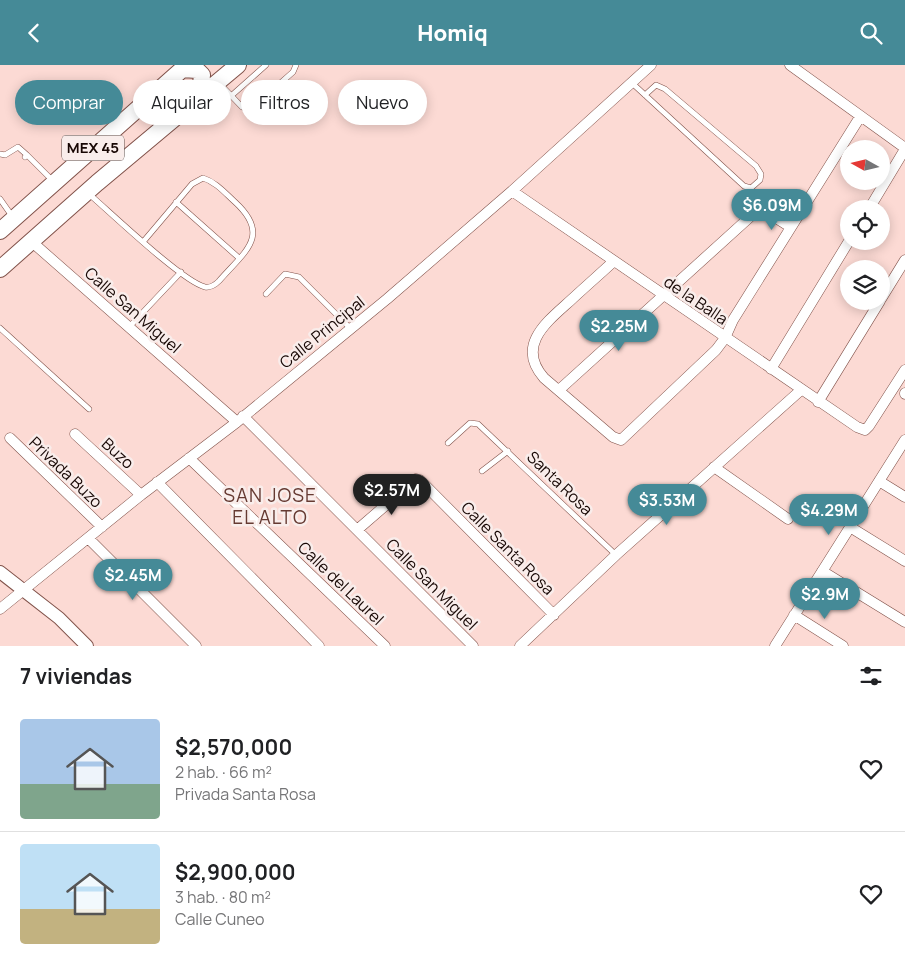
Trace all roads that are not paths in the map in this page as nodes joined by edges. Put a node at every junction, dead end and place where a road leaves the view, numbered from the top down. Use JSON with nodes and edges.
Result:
{"nodes":[{"id":1,"x":238,"y":65,"type":"edge"},
{"id":2,"x":266,"y":65,"type":"edge"},
{"id":3,"x":296,"y":65,"type":"edge"},
{"id":4,"x":651,"y":65,"type":"edge"},
{"id":5,"x":790,"y":65,"type":"edge"},
{"id":6,"x":184,"y":67,"type":"edge"},
{"id":7,"x":201,"y":80,"type":"edge"},
{"id":8,"x":220,"y":80,"type":"edge"},
{"id":9,"x":632,"y":83,"type":"junction"},
{"id":10,"x":645,"y":95,"type":"junction"},
{"id":11,"x":231,"y":96,"type":"joint"},
{"id":12,"x":860,"y":117,"type":"junction"},
{"id":13,"x":168,"y":125,"type":"edge"},
{"id":14,"x":905,"y":148,"type":"edge"},
{"id":15,"x":0,"y":154,"type":"edge"},
{"id":16,"x":55,"y":182,"type":"junction"},
{"id":17,"x":512,"y":191,"type":"junction"},
{"id":18,"x":87,"y":192,"type":"junction"},
{"id":19,"x":0,"y":199,"type":"edge"},
{"id":20,"x":873,"y":200,"type":"edge"},
{"id":21,"x":176,"y":203,"type":"junction"},
{"id":22,"x":14,"y":219,"type":"junction"},
{"id":23,"x":791,"y":227,"type":"junction"},
{"id":24,"x":0,"y":231,"type":"edge"},
{"id":25,"x":32,"y":242,"type":"junction"},
{"id":26,"x":143,"y":242,"type":"junction"},
{"id":27,"x":843,"y":250,"type":"edge"},
{"id":28,"x":239,"y":258,"type":"junction"},
{"id":29,"x":905,"y":260,"type":"edge"},
{"id":30,"x":614,"y":261,"type":"junction"},
{"id":31,"x":0,"y":269,"type":"edge"},
{"id":32,"x":181,"y":272,"type":"junction"},
{"id":33,"x":890,"y":284,"type":"edge"},
{"id":34,"x":266,"y":294,"type":"dead end"},
{"id":35,"x":663,"y":296,"type":"junction"},
{"id":36,"x":874,"y":310,"type":"edge"},
{"id":37,"x":130,"y":326,"type":"junction"},
{"id":38,"x":0,"y":328,"type":"edge"},
{"id":39,"x":350,"y":328,"type":"junction"},
{"id":40,"x":725,"y":338,"type":"junction"},
{"id":41,"x":770,"y":369,"type":"junction"},
{"id":42,"x":905,"y":370,"type":"edge"},
{"id":43,"x":558,"y":390,"type":"junction"},
{"id":44,"x":801,"y":390,"type":"junction"},
{"id":45,"x":818,"y":402,"type":"junction"},
{"id":46,"x":90,"y":409,"type":"dead end"},
{"id":47,"x":240,"y":419,"type":"junction"},
{"id":48,"x":75,"y":434,"type":"dead end"},
{"id":49,"x":10,"y":438,"type":"dead end"},
{"id":50,"x":905,"y":440,"type":"edge"},
{"id":51,"x":448,"y":443,"type":"dead end"},
{"id":52,"x":508,"y":451,"type":"junction"},
{"id":53,"x":901,"y":456,"type":"edge"},
{"id":54,"x":190,"y":458,"type":"junction"},
{"id":55,"x":714,"y":467,"type":"junction"},
{"id":56,"x":482,"y":471,"type":"dead end"},
{"id":57,"x":879,"y":481,"type":"junction"},
{"id":58,"x":157,"y":482,"type":"junction"},
{"id":59,"x":141,"y":495,"type":"junction"},
{"id":60,"x":905,"y":497,"type":"edge"},
{"id":61,"x":788,"y":519,"type":"dead end"},
{"id":62,"x":102,"y":527,"type":"junction"},
{"id":63,"x":850,"y":527,"type":"junction"},
{"id":64,"x":357,"y":530,"type":"junction"},
{"id":65,"x":88,"y":538,"type":"junction"},
{"id":66,"x":616,"y":555,"type":"junction"},
{"id":67,"x":905,"y":561,"type":"edge"},
{"id":68,"x":822,"y":571,"type":"junction"},
{"id":69,"x":0,"y":572,"type":"edge"},
{"id":70,"x":24,"y":590,"type":"junction"},
{"id":71,"x":0,"y":609,"type":"edge"},
{"id":72,"x":554,"y":615,"type":"junction"},
{"id":73,"x":794,"y":615,"type":"junction"},
{"id":74,"x":905,"y":622,"type":"edge"},
{"id":75,"x":88,"y":646,"type":"edge"},
{"id":76,"x":196,"y":646,"type":"edge"},
{"id":77,"x":319,"y":646,"type":"edge"},
{"id":78,"x":384,"y":646,"type":"edge"},
{"id":79,"x":472,"y":646,"type":"edge"},
{"id":80,"x":520,"y":646,"type":"edge"},
{"id":81,"x":775,"y":646,"type":"edge"},
{"id":82,"x":843,"y":646,"type":"edge"}],
"edges":[{"from":1,"to":8,"type":"highway","number":"MEX 45"},
{"from":2,"to":11,"type":"lane"},
{"from":3,"to":11,"type":"lane"},
{"from":4,"to":9,"type":"street","name":"Calle Principal"},
{"from":5,"to":12,"type":"street"},
{"from":6,"to":7,"type":"highway"},
{"from":6,"to":16,"type":"highway","number":"MEX 45"},
{"from":9,"to":10,"type":"lane"},
{"from":9,"to":17,"type":"street","name":"Calle Principal"},
{"from":10,"to":10,"type":"lane"},
{"from":12,"to":14,"type":"street"},
{"from":12,"to":23,"type":"street"},
{"from":13,"to":18,"type":"highway","number":"MEX 45"},
{"from":14,"to":20,"type":"street"},
{"from":15,"to":16,"type":"lane"},
{"from":16,"to":22,"type":"highway","number":"MEX 45"},
{"from":17,"to":30,"type":"street","name":"de la Balla"},
{"from":17,"to":39,"type":"street","name":"Calle Principal"},
{"from":18,"to":25,"type":"highway","number":"MEX 45"},
{"from":18,"to":26,"type":"lane"},
{"from":19,"to":22,"type":"lane"},
{"from":21,"to":26,"type":"lane"},
{"from":21,"to":28,"type":"lane"},
{"from":21,"to":28,"type":"lane"},
{"from":22,"to":24,"type":"highway","number":"MEX 45"},
{"from":23,"to":35,"type":"street"},
{"from":23,"to":40,"type":"street"},
{"from":25,"to":31,"type":"highway","number":"MEX 45"},
{"from":25,"to":37,"type":"street","name":"Calle San Miguel"},
{"from":26,"to":32,"type":"lane"},
{"from":27,"to":41,"type":"street"},
{"from":28,"to":32,"type":"lane"},
{"from":29,"to":33,"type":"street"},
{"from":30,"to":35,"type":"street","name":"de la Balla"},
{"from":30,"to":43,"type":"street"},
{"from":32,"to":37,"type":"lane"},
{"from":34,"to":39,"type":"lane"},
{"from":35,"to":40,"type":"street","name":"de la Balla"},
{"from":35,"to":43,"type":"street"},
{"from":36,"to":45,"type":"street"},
{"from":37,"to":47,"type":"street","name":"Calle San Miguel"},
{"from":38,"to":46,"type":"lane"},
{"from":39,"to":47,"type":"street","name":"Calle Principal"},
{"from":40,"to":41,"type":"street","name":"de la Balla"},
{"from":40,"to":43,"type":"street"},
{"from":41,"to":44,"type":"street","name":"de la Balla"},
{"from":42,"to":45,"type":"street","name":"de la Balla"},
{"from":44,"to":45,"type":"street","name":"de la Balla"},
{"from":44,"to":55,"type":"street"},
{"from":47,"to":54,"type":"street","name":"Calle Principal"},
{"from":47,"to":64,"type":"street","name":"Calle San Miguel"},
{"from":48,"to":59,"type":"street","name":"Buzo"},
{"from":49,"to":62,"type":"street","name":"Privada Buzo"},
{"from":50,"to":53,"type":"street"},
{"from":51,"to":52,"type":"lane","name":"Santa Rosa"},
{"from":52,"to":56,"type":"lane","name":"Santa Rosa"},
{"from":52,"to":66,"type":"lane","name":"Santa Rosa"},
{"from":53,"to":57,"type":"street"},
{"from":54,"to":58,"type":"street","name":"Calle Principal"},
{"from":54,"to":78,"type":"street","name":"Calle del Laurel"},
{"from":55,"to":61,"type":"street"},
{"from":55,"to":66,"type":"street"},
{"from":57,"to":60,"type":"street"},
{"from":57,"to":63,"type":"street"},
{"from":58,"to":59,"type":"street","name":"Calle Principal"},
{"from":58,"to":77,"type":"street"},
{"from":59,"to":62,"type":"street","name":"Calle Principal"},
{"from":62,"to":65,"type":"street","name":"Calle Principal"},
{"from":63,"to":67,"type":"street"},
{"from":63,"to":68,"type":"street"},
{"from":64,"to":72,"type":"street","name":"Calle Santa Rosa"},
{"from":64,"to":79,"type":"street","name":"Calle San Miguel"},
{"from":65,"to":70,"type":"street","name":"Calle Principal"},
{"from":65,"to":76,"type":"street"},
{"from":66,"to":72,"type":"street"},
{"from":68,"to":73,"type":"street"},
{"from":68,"to":74,"type":"street"},
{"from":69,"to":70,"type":"street"},
{"from":70,"to":71,"type":"street","name":"Calle Principal"},
{"from":70,"to":75,"type":"street"},
{"from":72,"to":80,"type":"street"},
{"from":73,"to":81,"type":"street"},
{"from":73,"to":82,"type":"street"}]}
